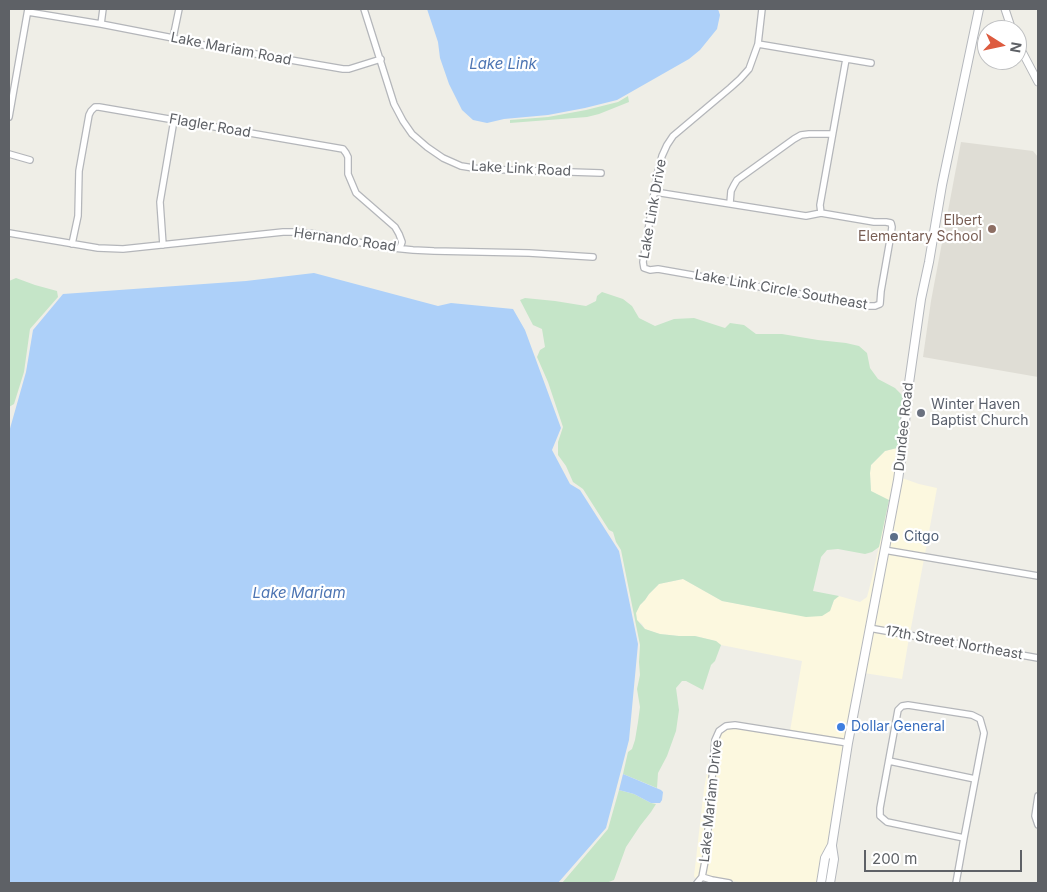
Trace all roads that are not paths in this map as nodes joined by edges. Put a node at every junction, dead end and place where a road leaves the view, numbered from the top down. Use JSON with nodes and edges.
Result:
{"nodes":[{"id":1,"x":104,"y":9,"type":"edge"},
{"id":2,"x":179,"y":9,"type":"edge"},
{"id":3,"x":364,"y":9,"type":"edge"},
{"id":4,"x":762,"y":9,"type":"edge"},
{"id":5,"x":979,"y":9,"type":"edge"},
{"id":6,"x":28,"y":10,"type":"edge"},
{"id":7,"x":101,"y":24,"type":"junction"},
{"id":8,"x":173,"y":38,"type":"junction"},
{"id":9,"x":758,"y":44,"type":"junction"},
{"id":10,"x":380,"y":59,"type":"junction"},
{"id":11,"x":846,"y":59,"type":"junction"},
{"id":12,"x":1027,"y":61,"type":"edge"},
{"id":13,"x":871,"y":63,"type":"dead end"},
{"id":14,"x":1038,"y":82,"type":"edge"},
{"id":15,"x":9,"y":117,"type":"edge"},
{"id":16,"x":174,"y":120,"type":"junction"},
{"id":17,"x":832,"y":134,"type":"junction"},
{"id":18,"x":9,"y":154,"type":"edge"},
{"id":19,"x":30,"y":160,"type":"dead end"},
{"id":20,"x":601,"y":173,"type":"dead end"},
{"id":21,"x":655,"y":192,"type":"junction"},
{"id":22,"x":730,"y":203,"type":"junction"},
{"id":23,"x":821,"y":214,"type":"junction"},
{"id":24,"x":9,"y":233,"type":"edge"},
{"id":25,"x":72,"y":244,"type":"junction"},
{"id":26,"x":163,"y":245,"type":"junction"},
{"id":27,"x":400,"y":248,"type":"junction"},
{"id":28,"x":593,"y":257,"type":"dead end"},
{"id":29,"x":644,"y":268,"type":"joint"},
{"id":30,"x":884,"y":550,"type":"junction"},
{"id":31,"x":1038,"y":576,"type":"edge"},
{"id":32,"x":869,"y":628,"type":"junction"},
{"id":33,"x":1038,"y":658,"type":"edge"},
{"id":34,"x":848,"y":743,"type":"junction"},
{"id":35,"x":888,"y":761,"type":"junction"},
{"id":36,"x":975,"y":779,"type":"junction"},
{"id":37,"x":1038,"y":796,"type":"edge"},
{"id":38,"x":1038,"y":824,"type":"edge"},
{"id":39,"x":964,"y":838,"type":"junction"},
{"id":40,"x":832,"y":845,"type":"junction"},
{"id":41,"x":702,"y":877,"type":"junction"},
{"id":42,"x":697,"y":883,"type":"edge"},
{"id":43,"x":729,"y":883,"type":"edge"},
{"id":44,"x":821,"y":883,"type":"edge"},
{"id":45,"x":830,"y":883,"type":"edge"},
{"id":46,"x":956,"y":883,"type":"edge"}],
"edges":[{"from":1,"to":7,"type":"street"},
{"from":2,"to":8,"type":"street"},
{"from":3,"to":10,"type":"street"},
{"from":4,"to":9,"type":"street","name":"Lake Link Drive"},
{"from":5,"to":30,"type":"main road","name":"Dundee Road"},
{"from":6,"to":7,"type":"street","name":"Lake Mariam Road"},
{"from":6,"to":15,"type":"street"},
{"from":7,"to":8,"type":"street","name":"Lake Mariam Road"},
{"from":8,"to":10,"type":"street","name":"Lake Mariam Road"},
{"from":9,"to":11,"type":"street"},
{"from":9,"to":21,"type":"street","name":"Lake Link Drive"},
{"from":10,"to":20,"type":"street","name":"Lake Link Road"},
{"from":11,"to":13,"type":"street"},
{"from":11,"to":17,"type":"street"},
{"from":12,"to":14,"type":"street"},
{"from":16,"to":25,"type":"street","name":"Flagler Road"},
{"from":16,"to":26,"type":"street"},
{"from":16,"to":27,"type":"street","name":"Flagler Road"},
{"from":17,"to":22,"type":"street"},
{"from":17,"to":23,"type":"street"},
{"from":18,"to":19,"type":"street"},
{"from":21,"to":22,"type":"street"},
{"from":21,"to":29,"type":"street","name":"Lake Link Drive"},
{"from":22,"to":23,"type":"street"},
{"from":23,"to":29,"type":"street","name":"Lake Link Circle Southeast"},
{"from":24,"to":25,"type":"street","name":"Hernando Road"},
{"from":25,"to":26,"type":"street","name":"Hernando Road"},
{"from":26,"to":27,"type":"street","name":"Hernando Road"},
{"from":27,"to":28,"type":"street","name":"Hernando Road"},
{"from":30,"to":31,"type":"street"},
{"from":30,"to":32,"type":"main road","name":"Dundee Road"},
{"from":32,"to":33,"type":"street","name":"17th Street Northeast"},
{"from":32,"to":34,"type":"main road","name":"Dundee Road"},
{"from":34,"to":40,"type":"main road","name":"Dundee Road"},
{"from":34,"to":41,"type":"street","name":"Lake Mariam Drive"},
{"from":35,"to":36,"type":"street"},
{"from":35,"to":36,"type":"street"},
{"from":35,"to":39,"type":"street"},
{"from":36,"to":39,"type":"street"},
{"from":37,"to":38,"type":"street"},
{"from":39,"to":46,"type":"street"},
{"from":40,"to":44,"type":"main road","name":"Dundee Road"},
{"from":40,"to":45,"type":"main road","name":"Dundee Road"},
{"from":41,"to":42,"type":"street"},
{"from":41,"to":43,"type":"street","name":"Lake Mariam Drive"}]}
